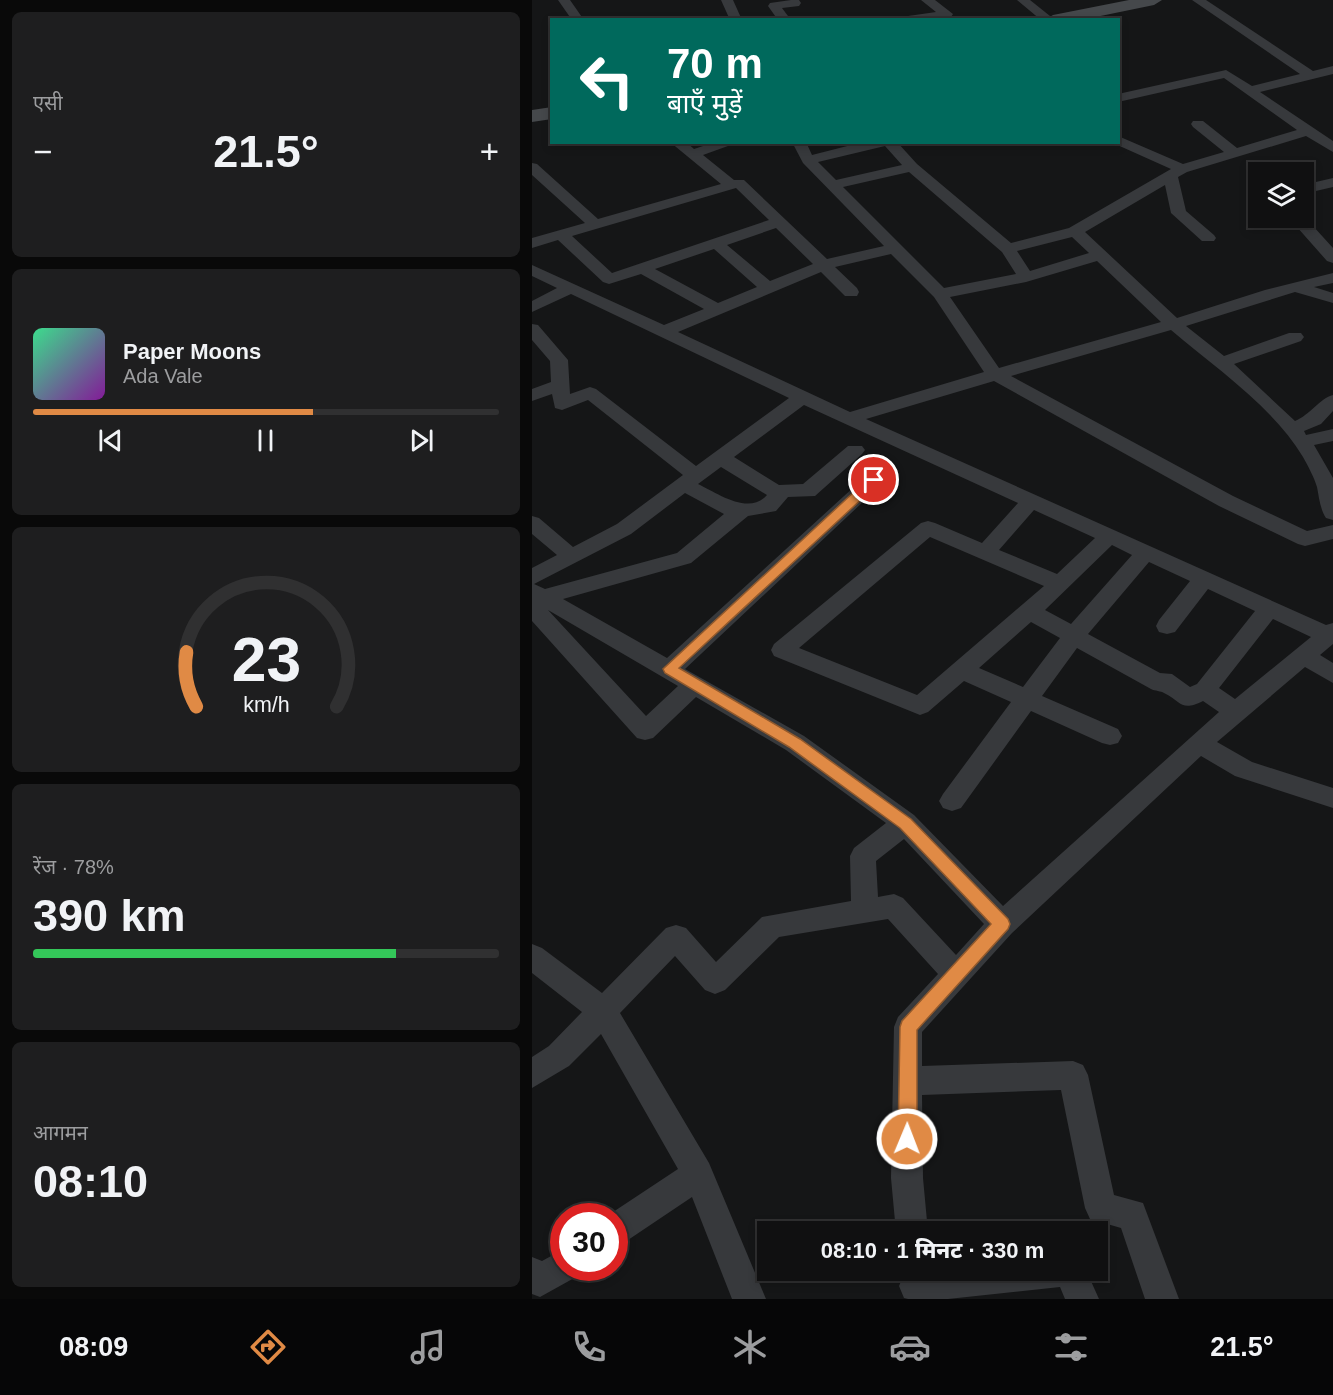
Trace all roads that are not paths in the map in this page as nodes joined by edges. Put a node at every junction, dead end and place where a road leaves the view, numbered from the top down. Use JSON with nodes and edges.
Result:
{"nodes":[{"id":1,"x":564,"y":0,"type":"edge"},
{"id":2,"x":727,"y":0,"type":"edge"},
{"id":3,"x":927,"y":0,"type":"edge"},
{"id":4,"x":1023,"y":0,"type":"edge"},
{"id":5,"x":1154,"y":0,"type":"edge"},
{"id":6,"x":1198,"y":0,"type":"edge"},
{"id":7,"x":795,"y":3,"type":"dead end"},
{"id":8,"x":1117,"y":3,"type":"edge"},
{"id":9,"x":577,"y":18,"type":"edge"},
{"id":10,"x":735,"y":18,"type":"edge"},
{"id":11,"x":783,"y":18,"type":"edge"},
{"id":12,"x":921,"y":18,"type":"edge"},
{"id":13,"x":1046,"y":18,"type":"edge"},
{"id":14,"x":1061,"y":18,"type":"edge"},
{"id":15,"x":1333,"y":70,"type":"edge"},
{"id":16,"x":1310,"y":75,"type":"junction"},
{"id":17,"x":1250,"y":90,"type":"junction"},
{"id":18,"x":1121,"y":95,"type":"edge"},
{"id":19,"x":550,"y":113,"type":"edge"},
{"id":20,"x":532,"y":116,"type":"edge"},
{"id":21,"x":1198,"y":124,"type":"dead end"},
{"id":22,"x":1333,"y":131,"type":"edge"},
{"id":23,"x":1311,"y":133,"type":"junction"},
{"id":24,"x":1120,"y":141,"type":"edge"},
{"id":25,"x":679,"y":144,"type":"edge"},
{"id":26,"x":725,"y":144,"type":"edge"},
{"id":27,"x":800,"y":144,"type":"edge"},
{"id":28,"x":875,"y":144,"type":"edge"},
{"id":29,"x":891,"y":144,"type":"edge"},
{"id":30,"x":1333,"y":148,"type":"edge"},
{"id":31,"x":1235,"y":153,"type":"junction"},
{"id":32,"x":691,"y":154,"type":"junction"},
{"id":33,"x":808,"y":160,"type":"junction"},
{"id":34,"x":532,"y":167,"type":"edge"},
{"id":35,"x":912,"y":167,"type":"junction"},
{"id":36,"x":1176,"y":172,"type":"junction"},
{"id":37,"x":1333,"y":182,"type":"edge"},
{"id":38,"x":732,"y":185,"type":"junction"},
{"id":39,"x":833,"y":185,"type":"junction"},
{"id":40,"x":1314,"y":187,"type":"edge"},
{"id":41,"x":779,"y":222,"type":"junction"},
{"id":42,"x":596,"y":225,"type":"junction"},
{"id":43,"x":1306,"y":228,"type":"edge"},
{"id":44,"x":1075,"y":231,"type":"junction"},
{"id":45,"x":560,"y":235,"type":"junction"},
{"id":46,"x":1208,"y":238,"type":"dead end"},
{"id":47,"x":532,"y":243,"type":"edge"},
{"id":48,"x":716,"y":243,"type":"junction"},
{"id":49,"x":896,"y":248,"type":"junction"},
{"id":50,"x":1008,"y":249,"type":"junction"},
{"id":51,"x":1100,"y":255,"type":"junction"},
{"id":52,"x":1333,"y":258,"type":"edge"},
{"id":53,"x":823,"y":265,"type":"junction"},
{"id":54,"x":642,"y":268,"type":"junction"},
{"id":55,"x":532,"y":270,"type":"edge"},
{"id":56,"x":1026,"y":277,"type":"junction"},
{"id":57,"x":1333,"y":278,"type":"edge"},
{"id":58,"x":1294,"y":286,"type":"junction"},
{"id":59,"x":571,"y":288,"type":"junction"},
{"id":60,"x":768,"y":288,"type":"junction"},
{"id":61,"x":851,"y":292,"type":"dead end"},
{"id":62,"x":940,"y":294,"type":"junction"},
{"id":63,"x":1333,"y":298,"type":"edge"},
{"id":64,"x":532,"y":307,"type":"edge"},
{"id":65,"x":716,"y":309,"type":"junction"},
{"id":66,"x":1173,"y":324,"type":"junction"},
{"id":67,"x":532,"y":329,"type":"edge"},
{"id":68,"x":663,"y":332,"type":"junction"},
{"id":69,"x":1295,"y":337,"type":"dead end"},
{"id":70,"x":1220,"y":363,"type":"junction"},
{"id":71,"x":994,"y":374,"type":"junction"},
{"id":72,"x":561,"y":386,"type":"junction"},
{"id":73,"x":532,"y":395,"type":"edge"},
{"id":74,"x":802,"y":398,"type":"junction"},
{"id":75,"x":1333,"y":400,"type":"edge"},
{"id":76,"x":849,"y":418,"type":"junction"},
{"id":77,"x":1333,"y":435,"type":"edge"},
{"id":78,"x":1296,"y":436,"type":"junction"},
{"id":79,"x":855,"y":450,"type":"dead end"},
{"id":80,"x":721,"y":458,"type":"junction"},
{"id":81,"x":1326,"y":468,"type":"edge"},
{"id":82,"x":691,"y":480,"type":"junction"},
{"id":83,"x":874,"y":480,"type":"dead end"},
{"id":84,"x":780,"y":494,"type":"junction"},
{"id":85,"x":1032,"y":501,"type":"junction"},
{"id":86,"x":739,"y":513,"type":"junction"},
{"id":87,"x":1333,"y":513,"type":"edge"},
{"id":88,"x":532,"y":523,"type":"edge"},
{"id":89,"x":1333,"y":532,"type":"edge"},
{"id":90,"x":1109,"y":536,"type":"junction"},
{"id":91,"x":985,"y":552,"type":"junction"},
{"id":92,"x":1146,"y":552,"type":"junction"},
{"id":93,"x":571,"y":556,"type":"junction"},
{"id":94,"x":1204,"y":579,"type":"junction"},
{"id":95,"x":1060,"y":584,"type":"junction"},
{"id":96,"x":534,"y":593,"type":"edge"},
{"id":97,"x":1269,"y":608,"type":"junction"},
{"id":98,"x":1030,"y":611,"type":"junction"},
{"id":99,"x":1167,"y":626,"type":"dead end"},
{"id":100,"x":1330,"y":633,"type":"edge"},
{"id":101,"x":1074,"y":635,"type":"junction"},
{"id":102,"x":1304,"y":656,"type":"junction"},
{"id":103,"x":670,"y":669,"type":"junction"},
{"id":104,"x":961,"y":670,"type":"junction"},
{"id":105,"x":1333,"y":674,"type":"edge"},
{"id":106,"x":695,"y":684,"type":"junction"},
{"id":107,"x":1205,"y":690,"type":"junction"},
{"id":108,"x":1027,"y":699,"type":"junction"},
{"id":109,"x":1236,"y":712,"type":"junction"},
{"id":110,"x":1110,"y":736,"type":"dead end"},
{"id":111,"x":1199,"y":743,"type":"junction"},
{"id":112,"x":1333,"y":798,"type":"edge"},
{"id":113,"x":952,"y":801,"type":"dead end"},
{"id":114,"x":905,"y":823,"type":"junction"},
{"id":115,"x":865,"y":911,"type":"junction"},
{"id":116,"x":1002,"y":924,"type":"junction"},
{"id":117,"x":532,"y":957,"type":"edge"},
{"id":118,"x":956,"y":975,"type":"junction"},
{"id":119,"x":603,"y":1011,"type":"junction"},
{"id":120,"x":532,"y":1074,"type":"edge"},
{"id":121,"x":908,"y":1081,"type":"junction"},
{"id":122,"x":698,"y":1174,"type":"junction"},
{"id":123,"x":911,"y":1221,"type":"edge"},
{"id":124,"x":628,"y":1222,"type":"edge"},
{"id":125,"x":532,"y":1273,"type":"edge"},
{"id":126,"x":550,"y":1274,"type":"edge"},
{"id":127,"x":955,"y":1281,"type":"edge"},
{"id":128,"x":1074,"y":1281,"type":"edge"},
{"id":129,"x":916,"y":1285,"type":"edge"},
{"id":130,"x":750,"y":1299,"type":"edge"},
{"id":131,"x":1082,"y":1299,"type":"edge"},
{"id":132,"x":1162,"y":1299,"type":"edge"}],
"edges":[{"from":1,"to":9,"type":"street"},
{"from":2,"to":10,"type":"street"},
{"from":3,"to":12,"type":"street"},
{"from":4,"to":13,"type":"street"},
{"from":5,"to":8,"type":"main road"},
{"from":6,"to":16,"type":"street"},
{"from":7,"to":11,"type":"street"},
{"from":8,"to":14,"type":"main road"},
{"from":15,"to":16,"type":"street"},
{"from":16,"to":17,"type":"street"},
{"from":17,"to":18,"type":"street"},
{"from":17,"to":23,"type":"street"},
{"from":19,"to":20,"type":"main road"},
{"from":21,"to":31,"type":"street"},
{"from":22,"to":23,"type":"street"},
{"from":23,"to":30,"type":"street"},
{"from":23,"to":31,"type":"street"},
{"from":24,"to":36,"type":"street"},
{"from":25,"to":32,"type":"street"},
{"from":26,"to":32,"type":"street"},
{"from":27,"to":33,"type":"street"},
{"from":28,"to":33,"type":"street"},
{"from":29,"to":35,"type":"street"},
{"from":31,"to":36,"type":"street"},
{"from":32,"to":38,"type":"street"},
{"from":33,"to":39,"type":"street"},
{"from":34,"to":42,"type":"street"},
{"from":35,"to":39,"type":"street"},
{"from":35,"to":50,"type":"street"},
{"from":36,"to":44,"type":"street"},
{"from":36,"to":46,"type":"street"},
{"from":37,"to":40,"type":"street"},
{"from":38,"to":41,"type":"street"},
{"from":38,"to":42,"type":"street"},
{"from":39,"to":49,"type":"street"},
{"from":41,"to":48,"type":"street"},
{"from":41,"to":53,"type":"street"},
{"from":42,"to":45,"type":"street"},
{"from":43,"to":52,"type":"street"},
{"from":44,"to":50,"type":"street"},
{"from":44,"to":51,"type":"street"},
{"from":45,"to":47,"type":"street"},
{"from":45,"to":54,"type":"street"},
{"from":48,"to":54,"type":"street"},
{"from":48,"to":60,"type":"street"},
{"from":49,"to":53,"type":"street"},
{"from":49,"to":62,"type":"street"},
{"from":50,"to":56,"type":"street"},
{"from":51,"to":56,"type":"street"},
{"from":51,"to":66,"type":"street"},
{"from":53,"to":60,"type":"street"},
{"from":53,"to":61,"type":"street"},
{"from":54,"to":65,"type":"street"},
{"from":55,"to":59,"type":"street"},
{"from":56,"to":62,"type":"street"},
{"from":57,"to":58,"type":"street"},
{"from":58,"to":63,"type":"street"},
{"from":58,"to":66,"type":"street"},
{"from":59,"to":64,"type":"street"},
{"from":59,"to":68,"type":"street"},
{"from":60,"to":65,"type":"street"},
{"from":62,"to":71,"type":"street"},
{"from":65,"to":68,"type":"street"},
{"from":66,"to":70,"type":"street"},
{"from":66,"to":71,"type":"street"},
{"from":67,"to":72,"type":"street"},
{"from":68,"to":74,"type":"street"},
{"from":69,"to":70,"type":"street"},
{"from":70,"to":78,"type":"street"},
{"from":71,"to":76,"type":"street"},
{"from":71,"to":89,"type":"street"},
{"from":72,"to":73,"type":"street"},
{"from":72,"to":82,"type":"street"},
{"from":74,"to":76,"type":"street"},
{"from":74,"to":80,"type":"street"},
{"from":75,"to":78,"type":"street"},
{"from":76,"to":85,"type":"street"},
{"from":77,"to":78,"type":"street"},
{"from":78,"to":81,"type":"street"},
{"from":79,"to":84,"type":"street"},
{"from":80,"to":82,"type":"street"},
{"from":80,"to":84,"type":"street"},
{"from":81,"to":87,"type":"street"},
{"from":82,"to":86,"type":"street"},
{"from":82,"to":93,"type":"street"},
{"from":83,"to":103,"type":"street"},
{"from":84,"to":86,"type":"street"},
{"from":85,"to":90,"type":"street"},
{"from":85,"to":91,"type":"street"},
{"from":86,"to":96,"type":"street"},
{"from":88,"to":93,"type":"street"},
{"from":90,"to":92,"type":"street"},
{"from":90,"to":95,"type":"street"},
{"from":91,"to":95,"type":"street"},
{"from":91,"to":104,"type":"street"},
{"from":92,"to":94,"type":"street"},
{"from":92,"to":101,"type":"street"},
{"from":93,"to":96,"type":"street"},
{"from":94,"to":97,"type":"street"},
{"from":94,"to":99,"type":"street"},
{"from":95,"to":98,"type":"street"},
{"from":96,"to":103,"type":"street"},
{"from":96,"to":106,"type":"street"},
{"from":97,"to":100,"type":"street"},
{"from":97,"to":107,"type":"street"},
{"from":98,"to":101,"type":"street"},
{"from":98,"to":104,"type":"street"},
{"from":100,"to":102,"type":"street"},
{"from":101,"to":107,"type":"street"},
{"from":101,"to":108,"type":"street"},
{"from":102,"to":105,"type":"street"},
{"from":102,"to":109,"type":"street"},
{"from":103,"to":106,"type":"street"},
{"from":104,"to":108,"type":"street"},
{"from":106,"to":114,"type":"street"},
{"from":107,"to":109,"type":"street"},
{"from":108,"to":110,"type":"street"},
{"from":108,"to":113,"type":"street"},
{"from":109,"to":111,"type":"street"},
{"from":111,"to":112,"type":"street"},
{"from":111,"to":116,"type":"street"},
{"from":114,"to":115,"type":"street"},
{"from":114,"to":116,"type":"street"},
{"from":115,"to":118,"type":"street"},
{"from":115,"to":119,"type":"street"},
{"from":116,"to":118,"type":"street"},
{"from":117,"to":119,"type":"street"},
{"from":118,"to":121,"type":"street"},
{"from":119,"to":120,"type":"street"},
{"from":119,"to":122,"type":"street"},
{"from":121,"to":123,"type":"street"},
{"from":121,"to":132,"type":"street"},
{"from":122,"to":124,"type":"street"},
{"from":122,"to":130,"type":"street"},
{"from":125,"to":126,"type":"street"},
{"from":127,"to":129,"type":"street"},
{"from":128,"to":131,"type":"street"}]}
